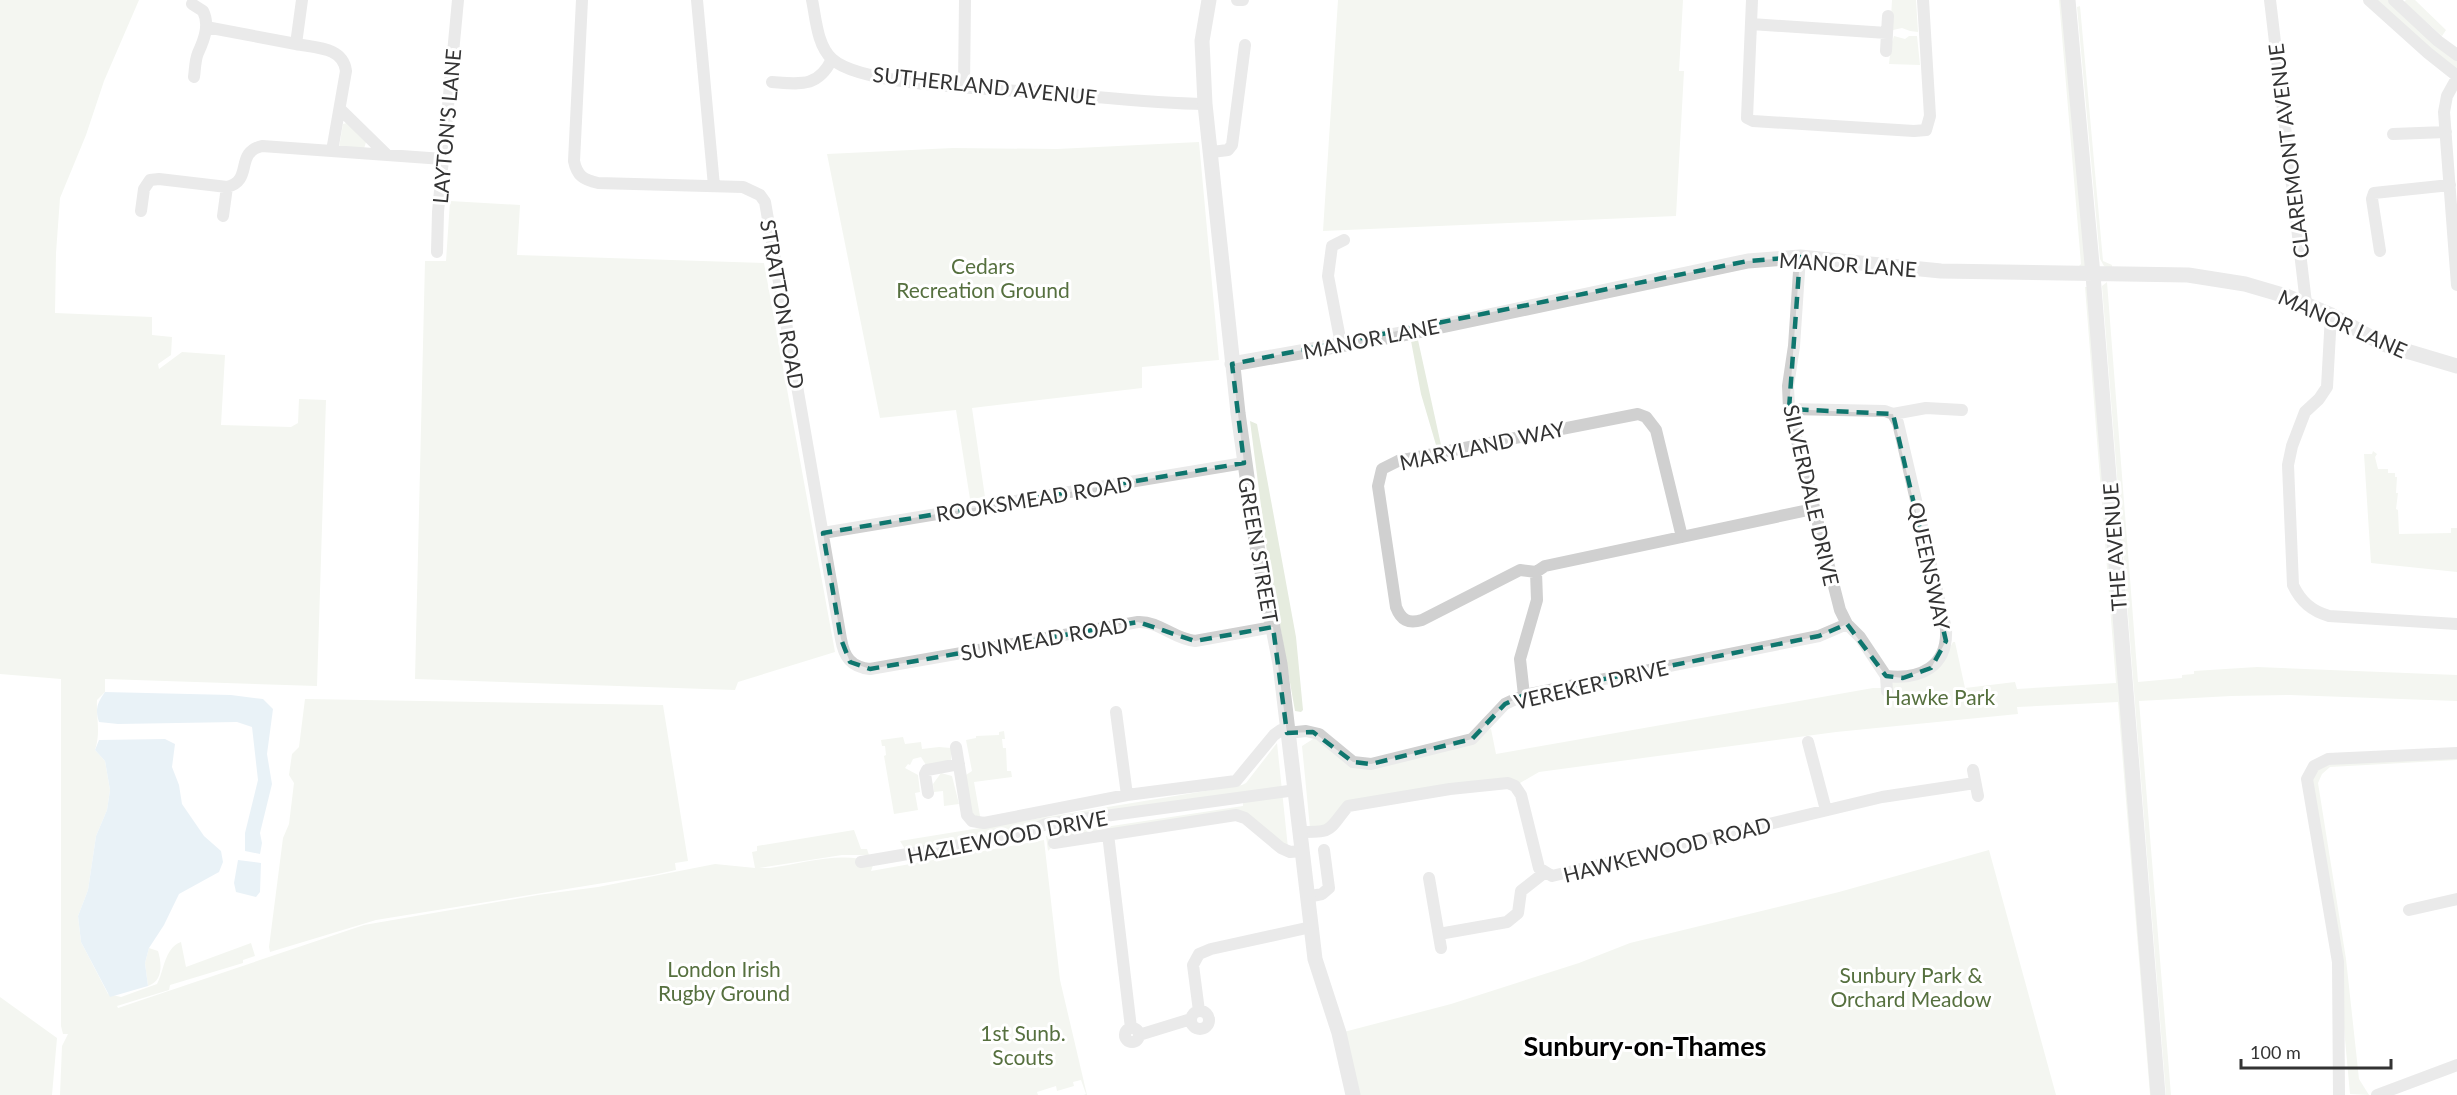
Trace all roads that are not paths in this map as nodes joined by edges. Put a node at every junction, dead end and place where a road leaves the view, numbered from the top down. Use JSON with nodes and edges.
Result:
{"nodes":[{"id":1,"x":302,"y":0,"type":"edge"},
{"id":2,"x":458,"y":0,"type":"edge"},
{"id":3,"x":582,"y":0,"type":"edge"},
{"id":4,"x":697,"y":0,"type":"edge"},
{"id":5,"x":812,"y":0,"type":"edge"},
{"id":6,"x":964,"y":0,"type":"edge"},
{"id":7,"x":1209,"y":0,"type":"edge"},
{"id":8,"x":1237,"y":0,"type":"edge"},
{"id":9,"x":1243,"y":0,"type":"edge"},
{"id":10,"x":1752,"y":0,"type":"edge"},
{"id":11,"x":1923,"y":0,"type":"edge"},
{"id":12,"x":2068,"y":0,"type":"edge"},
{"id":13,"x":2270,"y":0,"type":"edge"},
{"id":14,"x":2369,"y":0,"type":"edge"},
{"id":15,"x":2394,"y":0,"type":"edge"},
{"id":16,"x":192,"y":4,"type":"dead end"},
{"id":17,"x":1888,"y":16,"type":"dead end"},
{"id":18,"x":1751,"y":24,"type":"junction"},
{"id":19,"x":206,"y":27,"type":"junction"},
{"id":20,"x":1887,"y":33,"type":"junction"},
{"id":21,"x":296,"y":44,"type":"junction"},
{"id":22,"x":1245,"y":45,"type":"dead end"},
{"id":23,"x":1886,"y":51,"type":"dead end"},
{"id":24,"x":2457,"y":55,"type":"edge"},
{"id":25,"x":832,"y":59,"type":"junction"},
{"id":26,"x":194,"y":77,"type":"dead end"},
{"id":27,"x":2457,"y":77,"type":"edge"},
{"id":28,"x":772,"y":82,"type":"dead end"},
{"id":29,"x":964,"y":86,"type":"junction"},
{"id":30,"x":1205,"y":104,"type":"junction"},
{"id":31,"x":340,"y":109,"type":"junction"},
{"id":32,"x":2446,"y":132,"type":"junction"},
{"id":33,"x":2393,"y":134,"type":"dead end"},
{"id":34,"x":332,"y":151,"type":"junction"},
{"id":35,"x":1212,"y":152,"type":"junction"},
{"id":36,"x":387,"y":155,"type":"junction"},
{"id":37,"x":443,"y":159,"type":"junction"},
{"id":38,"x":2450,"y":185,"type":"junction"},
{"id":39,"x":714,"y":186,"type":"junction"},
{"id":40,"x":227,"y":187,"type":"junction"},
{"id":41,"x":141,"y":211,"type":"dead end"},
{"id":42,"x":223,"y":216,"type":"dead end"},
{"id":43,"x":1344,"y":240,"type":"dead end"},
{"id":44,"x":2380,"y":251,"type":"dead end"},
{"id":45,"x":437,"y":252,"type":"dead end"},
{"id":46,"x":1800,"y":256,"type":"junction"},
{"id":47,"x":2093,"y":275,"type":"junction"},
{"id":48,"x":2457,"y":285,"type":"edge"},
{"id":49,"x":2306,"y":303,"type":"junction"},
{"id":50,"x":2331,"y":315,"type":"junction"},
{"id":51,"x":1341,"y":344,"type":"junction"},
{"id":52,"x":1232,"y":364,"type":"junction"},
{"id":53,"x":2457,"y":366,"type":"edge"},
{"id":54,"x":1789,"y":409,"type":"junction"},
{"id":55,"x":1962,"y":410,"type":"dead end"},
{"id":56,"x":1893,"y":414,"type":"junction"},
{"id":57,"x":1244,"y":463,"type":"junction"},
{"id":58,"x":1813,"y":509,"type":"junction"},
{"id":59,"x":824,"y":533,"type":"junction"},
{"id":60,"x":1682,"y":537,"type":"junction"},
{"id":61,"x":1536,"y":572,"type":"junction"},
{"id":62,"x":1847,"y":624,"type":"junction"},
{"id":63,"x":2457,"y":624,"type":"edge"},
{"id":64,"x":1273,"y":627,"type":"junction"},
{"id":65,"x":849,"y":662,"type":"joint"},
{"id":66,"x":1886,"y":676,"type":"junction"},
{"id":67,"x":1887,"y":691,"type":"dead end"},
{"id":68,"x":1524,"y":695,"type":"junction"},
{"id":69,"x":1116,"y":712,"type":"dead end"},
{"id":70,"x":1287,"y":731,"type":"junction"},
{"id":71,"x":1808,"y":742,"type":"dead end"},
{"id":72,"x":956,"y":747,"type":"dead end"},
{"id":73,"x":2457,"y":753,"type":"edge"},
{"id":74,"x":959,"y":765,"type":"junction"},
{"id":75,"x":1973,"y":770,"type":"dead end"},
{"id":76,"x":1296,"y":790,"type":"junction"},
{"id":77,"x":928,"y":793,"type":"dead end"},
{"id":78,"x":1127,"y":795,"type":"junction"},
{"id":79,"x":1826,"y":810,"type":"junction"},
{"id":80,"x":1299,"y":832,"type":"junction"},
{"id":81,"x":1108,"y":834,"type":"junction"},
{"id":82,"x":1054,"y":843,"type":"dead end"},
{"id":83,"x":1324,"y":850,"type":"dead end"},
{"id":84,"x":1301,"y":851,"type":"junction"},
{"id":85,"x":861,"y":862,"type":"dead end"},
{"id":86,"x":1544,"y":873,"type":"junction"},
{"id":87,"x":1434,"y":884,"type":"dead end"},
{"id":88,"x":1307,"y":897,"type":"junction"},
{"id":89,"x":2457,"y":899,"type":"edge"},
{"id":90,"x":2409,"y":910,"type":"dead end"},
{"id":91,"x":1311,"y":927,"type":"junction"},
{"id":92,"x":1439,"y":934,"type":"junction"},
{"id":93,"x":1441,"y":948,"type":"dead end"},
{"id":94,"x":2457,"y":1065,"type":"edge"},
{"id":95,"x":1353,"y":1095,"type":"edge"},
{"id":96,"x":2158,"y":1095,"type":"edge"},
{"id":97,"x":2339,"y":1095,"type":"edge"},
{"id":98,"x":2377,"y":1095,"type":"edge"}],
"edges":[{"from":1,"to":21,"type":"street"},
{"from":2,"to":37,"type":"street","name":"LAYTON'S LANE"},
{"from":3,"to":39,"type":"street","name":"STRATTON ROAD"},
{"from":4,"to":39,"type":"street"},
{"from":5,"to":25,"type":"street"},
{"from":6,"to":29,"type":"street"},
{"from":7,"to":30,"type":"street","name":"GREEN STREET"},
{"from":8,"to":9,"type":"street"},
{"from":10,"to":18,"type":"street"},
{"from":11,"to":18,"type":"street"},
{"from":12,"to":47,"type":"street","name":"THE AVENUE"},
{"from":13,"to":49,"type":"street","name":"CLAREMONT AVENUE"},
{"from":14,"to":27,"type":"street"},
{"from":15,"to":24,"type":"street"},
{"from":16,"to":19,"type":"street"},
{"from":17,"to":20,"type":"street"},
{"from":18,"to":20,"type":"street"},
{"from":19,"to":21,"type":"street"},
{"from":19,"to":26,"type":"street"},
{"from":20,"to":23,"type":"street"},
{"from":21,"to":31,"type":"street"},
{"from":22,"to":35,"type":"street"},
{"from":25,"to":28,"type":"street"},
{"from":25,"to":29,"type":"street","name":"SUTHERLAND AVENUE"},
{"from":27,"to":32,"type":"street"},
{"from":29,"to":30,"type":"street","name":"SUTHERLAND AVENUE"},
{"from":30,"to":35,"type":"street","name":"GREEN STREET"},
{"from":31,"to":34,"type":"street"},
{"from":31,"to":36,"type":"street"},
{"from":32,"to":33,"type":"street"},
{"from":32,"to":38,"type":"street"},
{"from":34,"to":36,"type":"street"},
{"from":34,"to":40,"type":"street"},
{"from":35,"to":52,"type":"street","name":"GREEN STREET"},
{"from":36,"to":37,"type":"street"},
{"from":37,"to":45,"type":"street","name":"LAYTON'S LANE"},
{"from":38,"to":44,"type":"street"},
{"from":38,"to":48,"type":"street"},
{"from":39,"to":59,"type":"street","name":"STRATTON ROAD"},
{"from":40,"to":41,"type":"street"},
{"from":40,"to":42,"type":"street"},
{"from":43,"to":51,"type":"street"},
{"from":46,"to":47,"type":"street","name":"MANOR LANE"},
{"from":46,"to":51,"type":"street","name":"MANOR LANE"},
{"from":46,"to":54,"type":"street","name":"SILVERDALE DRIVE"},
{"from":47,"to":49,"type":"street","name":"MANOR LANE"},
{"from":47,"to":96,"type":"street","name":"THE AVENUE"},
{"from":49,"to":50,"type":"street","name":"MANOR LANE"},
{"from":50,"to":53,"type":"street","name":"MANOR LANE"},
{"from":50,"to":63,"type":"street"},
{"from":51,"to":52,"type":"street","name":"MANOR LANE"},
{"from":52,"to":57,"type":"street","name":"GREEN STREET"},
{"from":54,"to":56,"type":"street"},
{"from":54,"to":58,"type":"street","name":"SILVERDALE DRIVE"},
{"from":55,"to":56,"type":"street"},
{"from":56,"to":66,"type":"street","name":"QUEENSWAY"},
{"from":57,"to":59,"type":"street","name":"ROOKSMEAD ROAD"},
{"from":57,"to":64,"type":"street","name":"GREEN STREET"},
{"from":58,"to":60,"type":"street","name":"MARYLAND WAY"},
{"from":58,"to":62,"type":"street","name":"SILVERDALE DRIVE"},
{"from":59,"to":65,"type":"street","name":"STRATTON ROAD"},
{"from":60,"to":61,"type":"street","name":"MARYLAND WAY"},
{"from":60,"to":61,"type":"street","name":"MARYLAND WAY"},
{"from":61,"to":68,"type":"street"},
{"from":62,"to":66,"type":"street"},
{"from":62,"to":68,"type":"street","name":"VEREKER DRIVE"},
{"from":64,"to":65,"type":"street","name":"SUNMEAD ROAD"},
{"from":64,"to":70,"type":"street","name":"GREEN STREET"},
{"from":66,"to":67,"type":"street"},
{"from":68,"to":70,"type":"street","name":"VEREKER DRIVE"},
{"from":69,"to":78,"type":"street"},
{"from":70,"to":76,"type":"street","name":"GREEN STREET"},
{"from":70,"to":78,"type":"street"},
{"from":71,"to":79,"type":"street"},
{"from":72,"to":74,"type":"street"},
{"from":73,"to":97,"type":"street"},
{"from":74,"to":77,"type":"street"},
{"from":74,"to":78,"type":"street"},
{"from":75,"to":79,"type":"street","name":"HAWKEWOOD ROAD"},
{"from":76,"to":80,"type":"street","name":"GREEN STREET"},
{"from":76,"to":85,"type":"street","name":"HAZLEWOOD DRIVE"},
{"from":79,"to":86,"type":"street","name":"HAWKEWOOD ROAD"},
{"from":80,"to":84,"type":"street","name":"GREEN STREET"},
{"from":80,"to":86,"type":"street","name":"HAWKEWOOD ROAD"},
{"from":81,"to":82,"type":"street"},
{"from":81,"to":84,"type":"street"},
{"from":81,"to":91,"type":"street"},
{"from":83,"to":88,"type":"street"},
{"from":84,"to":88,"type":"street","name":"GREEN STREET"},
{"from":86,"to":92,"type":"street"},
{"from":87,"to":92,"type":"street"},
{"from":88,"to":91,"type":"street","name":"GREEN STREET"},
{"from":89,"to":90,"type":"street"},
{"from":91,"to":95,"type":"street","name":"GREEN STREET"},
{"from":92,"to":93,"type":"street"},
{"from":94,"to":98,"type":"street"}]}
